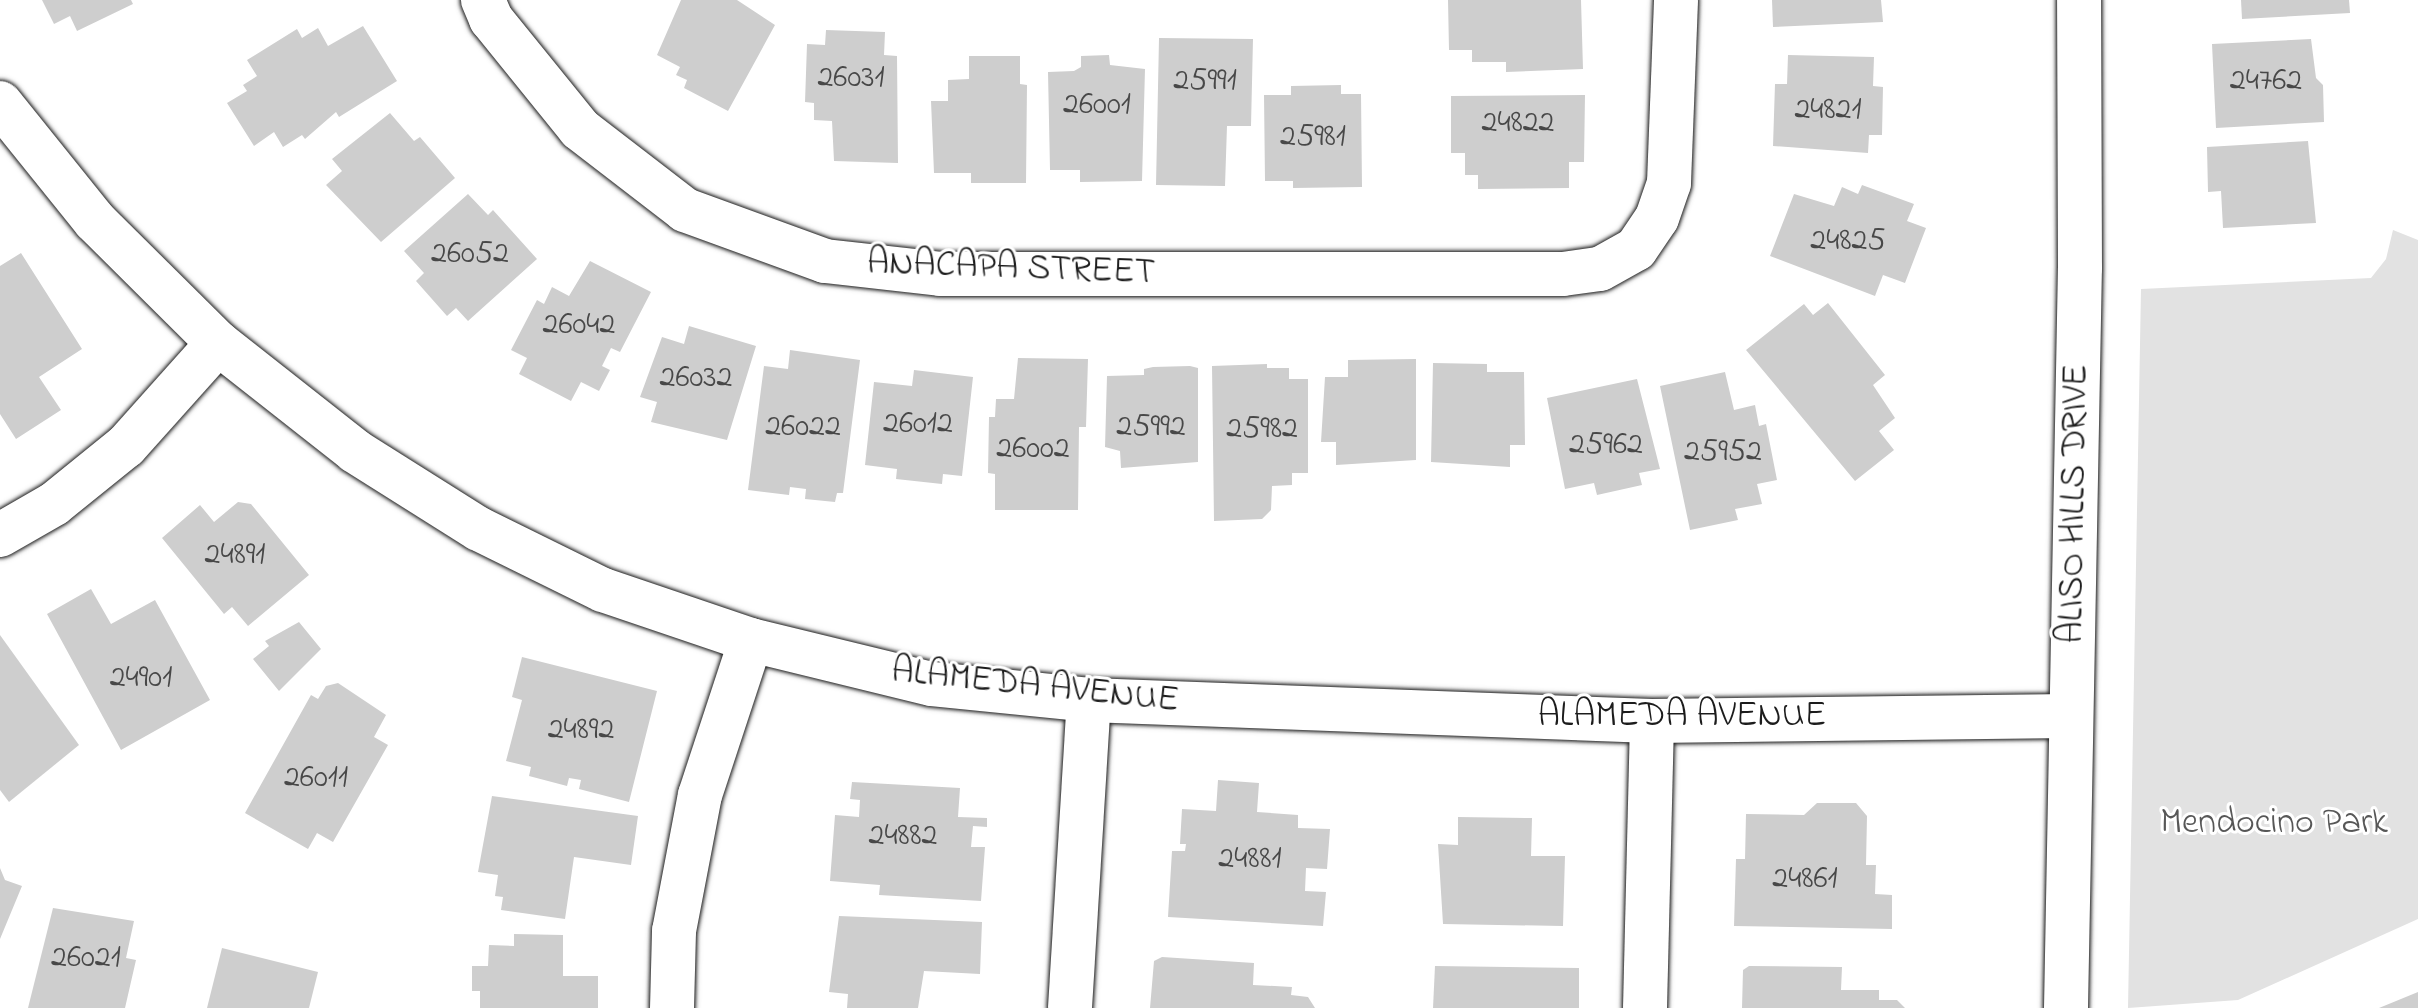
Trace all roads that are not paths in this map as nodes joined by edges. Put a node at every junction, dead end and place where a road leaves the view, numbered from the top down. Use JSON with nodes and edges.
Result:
{"nodes":[{"id":1,"x":483,"y":0,"type":"edge"},
{"id":2,"x":1676,"y":0,"type":"edge"},
{"id":3,"x":2079,"y":0,"type":"edge"},
{"id":4,"x":0,"y":103,"type":"edge"},
{"id":5,"x":218,"y":343,"type":"junction"},
{"id":6,"x":0,"y":535,"type":"edge"},
{"id":7,"x":751,"y":640,"type":"junction"},
{"id":8,"x":1089,"y":700,"type":"junction"},
{"id":9,"x":2070,"y":716,"type":"junction"},
{"id":10,"x":1652,"y":721,"type":"junction"},
{"id":11,"x":672,"y":1008,"type":"edge"},
{"id":12,"x":1070,"y":1008,"type":"edge"},
{"id":13,"x":1645,"y":1008,"type":"edge"},
{"id":14,"x":2066,"y":1008,"type":"edge"}],
"edges":[{"from":1,"to":2,"type":"street","name":"ANACAPA STREET"},
{"from":3,"to":9,"type":"street","name":"ALISO HILLS DRIVE"},
{"from":4,"to":5,"type":"street","name":"ALAMEDA AVENUE"},
{"from":5,"to":6,"type":"street"},
{"from":5,"to":7,"type":"street","name":"ALAMEDA AVENUE"},
{"from":7,"to":8,"type":"street","name":"ALAMEDA AVENUE"},
{"from":7,"to":11,"type":"street"},
{"from":8,"to":10,"type":"street","name":"ALAMEDA AVENUE"},
{"from":8,"to":12,"type":"street"},
{"from":9,"to":10,"type":"street","name":"ALAMEDA AVENUE"},
{"from":9,"to":14,"type":"street","name":"ALISO HILLS DRIVE"},
{"from":10,"to":13,"type":"street"}]}
